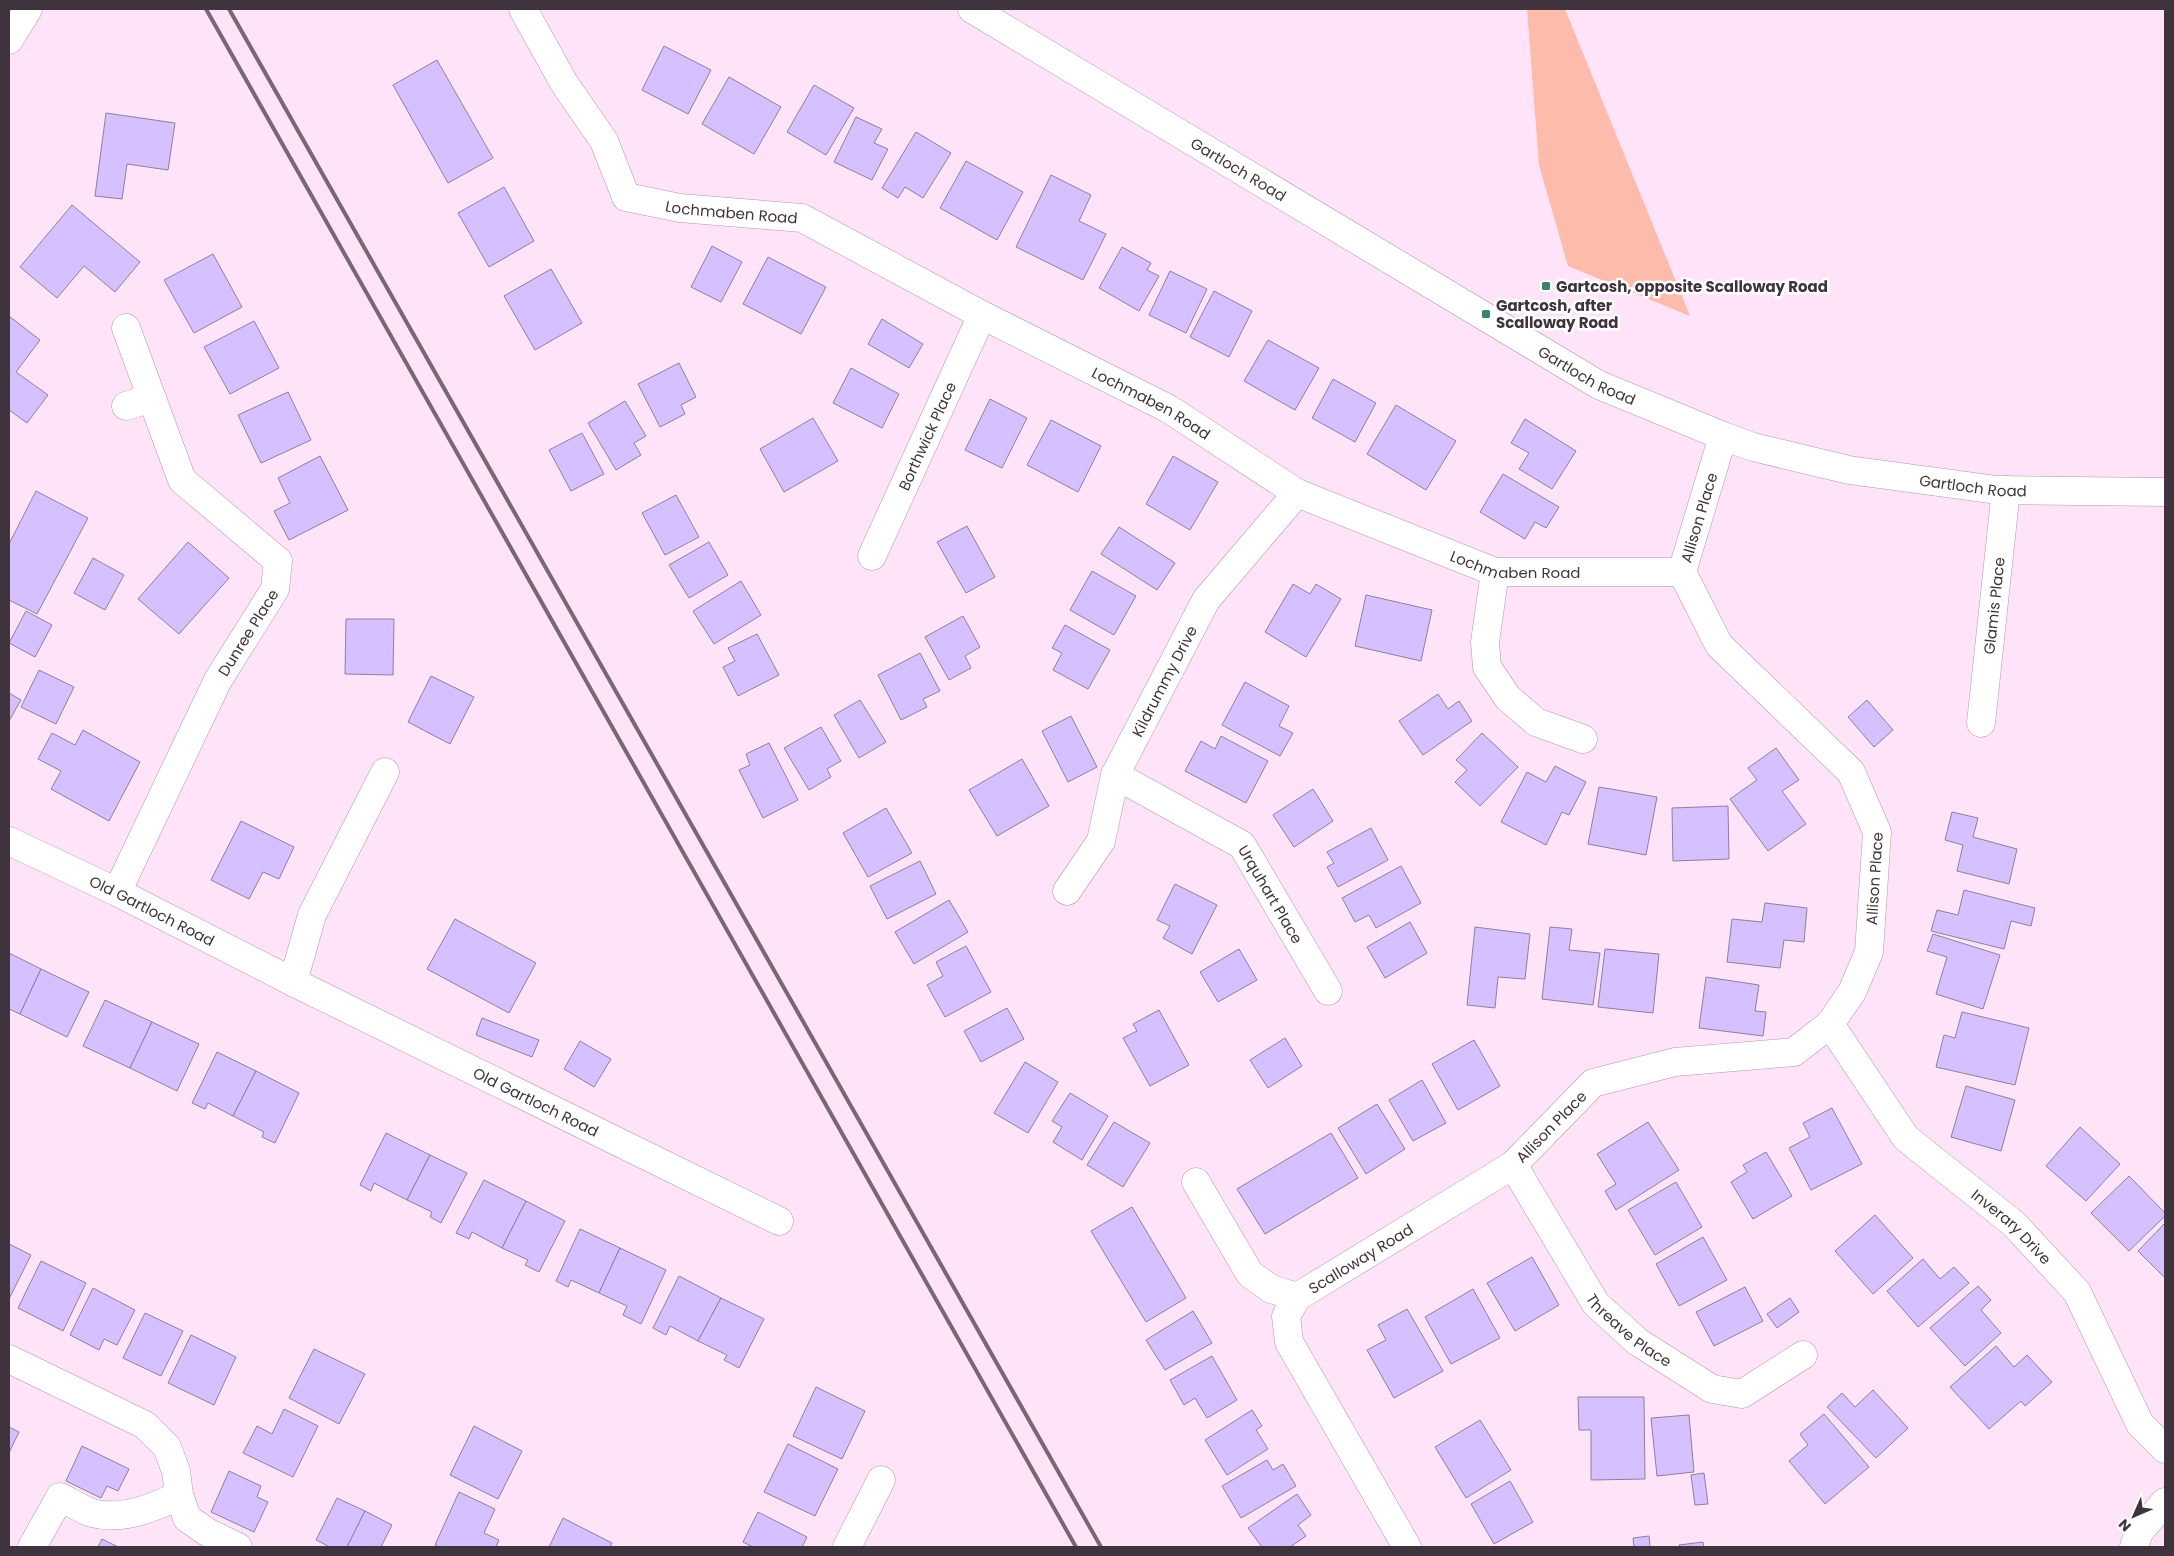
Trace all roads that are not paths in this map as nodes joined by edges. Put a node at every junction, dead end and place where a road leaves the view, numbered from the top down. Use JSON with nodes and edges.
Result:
{"nodes":[{"id":1,"x":28,"y":9,"type":"edge"},
{"id":2,"x":523,"y":9,"type":"edge"},
{"id":3,"x":972,"y":9,"type":"edge"},
{"id":4,"x":9,"y":40,"type":"edge"},
{"id":5,"x":982,"y":315,"type":"junction"},
{"id":6,"x":126,"y":328,"type":"dead end"},
{"id":7,"x":152,"y":398,"type":"junction"},
{"id":8,"x":126,"y":406,"type":"dead end"},
{"id":9,"x":1724,"y":436,"type":"junction"},
{"id":10,"x":2006,"y":490,"type":"junction"},
{"id":11,"x":2165,"y":492,"type":"edge"},
{"id":12,"x":1297,"y":493,"type":"junction"},
{"id":13,"x":872,"y":556,"type":"dead end"},
{"id":14,"x":1495,"y":572,"type":"junction"},
{"id":15,"x":1682,"y":572,"type":"junction"},
{"id":16,"x":1981,"y":723,"type":"dead end"},
{"id":17,"x":1583,"y":739,"type":"dead end"},
{"id":18,"x":385,"y":772,"type":"dead end"},
{"id":19,"x":1116,"y":775,"type":"junction"},
{"id":20,"x":9,"y":841,"type":"edge"},
{"id":21,"x":1067,"y":891,"type":"dead end"},
{"id":22,"x":117,"y":892,"type":"junction"},
{"id":23,"x":293,"y":982,"type":"junction"},
{"id":24,"x":1328,"y":991,"type":"dead end"},
{"id":25,"x":1830,"y":1024,"type":"junction"},
{"id":26,"x":1513,"y":1165,"type":"junction"},
{"id":27,"x":1196,"y":1182,"type":"dead end"},
{"id":28,"x":779,"y":1221,"type":"dead end"},
{"id":29,"x":1297,"y":1297,"type":"junction"},
{"id":30,"x":1803,"y":1355,"type":"dead end"},
{"id":31,"x":9,"y":1358,"type":"edge"},
{"id":32,"x":2165,"y":1449,"type":"edge"},
{"id":33,"x":881,"y":1480,"type":"dead end"},
{"id":34,"x":180,"y":1495,"type":"junction"},
{"id":35,"x":2165,"y":1502,"type":"edge"},
{"id":36,"x":32,"y":1547,"type":"edge"},
{"id":37,"x":238,"y":1547,"type":"edge"},
{"id":38,"x":847,"y":1547,"type":"edge"},
{"id":39,"x":1408,"y":1547,"type":"edge"},
{"id":40,"x":2134,"y":1547,"type":"edge"}],
"edges":[{"from":1,"to":4,"type":"street"},
{"from":2,"to":5,"type":"street","name":"Lochmaben Road"},
{"from":3,"to":9,"type":"street","name":"Gartloch Road"},
{"from":5,"to":12,"type":"street","name":"Lochmaben Road"},
{"from":5,"to":13,"type":"street","name":"Borthwick Place"},
{"from":6,"to":7,"type":"street","name":"Dunree Place"},
{"from":7,"to":8,"type":"street"},
{"from":7,"to":22,"type":"street","name":"Dunree Place"},
{"from":9,"to":10,"type":"street","name":"Gartloch Road"},
{"from":9,"to":15,"type":"street","name":"Allison Place"},
{"from":10,"to":11,"type":"street","name":"Gartloch Road"},
{"from":10,"to":16,"type":"street","name":"Glamis Place"},
{"from":12,"to":14,"type":"street","name":"Lochmaben Road"},
{"from":12,"to":19,"type":"street","name":"Kildrummy Drive"},
{"from":14,"to":15,"type":"street","name":"Lochmaben Road"},
{"from":14,"to":17,"type":"street"},
{"from":15,"to":25,"type":"street","name":"Allison Place"},
{"from":18,"to":23,"type":"street"},
{"from":19,"to":21,"type":"street","name":"Kildrummy Drive"},
{"from":19,"to":24,"type":"street","name":"Urquhart Place"},
{"from":20,"to":22,"type":"street","name":"Old Gartloch Road"},
{"from":22,"to":23,"type":"street","name":"Old Gartloch Road"},
{"from":23,"to":28,"type":"street","name":"Old Gartloch Road"},
{"from":25,"to":26,"type":"street","name":"Allison Place"},
{"from":25,"to":32,"type":"street","name":"Inverary Drive"},
{"from":26,"to":29,"type":"street","name":"Scalloway Road"},
{"from":26,"to":30,"type":"street","name":"Threave Place"},
{"from":27,"to":29,"type":"street"},
{"from":29,"to":39,"type":"street","name":"Scalloway Road"},
{"from":31,"to":34,"type":"street"},
{"from":33,"to":38,"type":"street"},
{"from":34,"to":36,"type":"street"},
{"from":34,"to":37,"type":"street"},
{"from":35,"to":40,"type":"street"}]}
